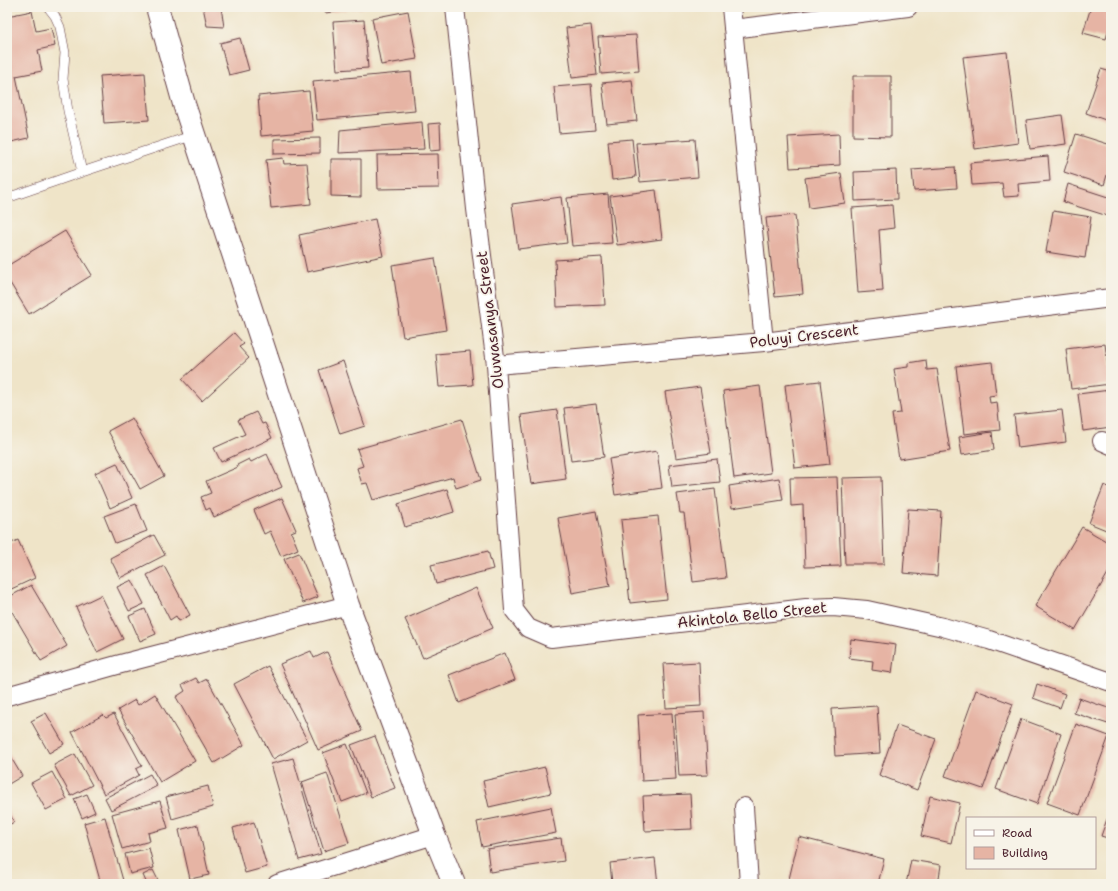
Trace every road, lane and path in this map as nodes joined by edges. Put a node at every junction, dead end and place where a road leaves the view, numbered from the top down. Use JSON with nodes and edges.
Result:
{"nodes":[{"id":1,"x":48,"y":7,"type":"edge"},
{"id":2,"x":157,"y":7,"type":"edge"},
{"id":3,"x":172,"y":7,"type":"edge"},
{"id":4,"x":455,"y":7,"type":"edge"},
{"id":5,"x":731,"y":7,"type":"edge"},
{"id":6,"x":908,"y":7,"type":"edge"},
{"id":7,"x":733,"y":29,"type":"junction"},
{"id":8,"x":194,"y":135,"type":"junction"},
{"id":9,"x":82,"y":172,"type":"junction"},
{"id":10,"x":7,"y":198,"type":"edge"},
{"id":11,"x":1111,"y":298,"type":"edge"},
{"id":12,"x":764,"y":342,"type":"junction"},
{"id":13,"x":496,"y":364,"type":"junction"},
{"id":14,"x":348,"y":605,"type":"junction"},
{"id":15,"x":528,"y":628,"type":"joint"},
{"id":16,"x":1111,"y":682,"type":"edge"},
{"id":17,"x":7,"y":696,"type":"edge"},
{"id":18,"x":744,"y":807,"type":"dead end"},
{"id":19,"x":434,"y":835,"type":"junction"},
{"id":20,"x":277,"y":884,"type":"edge"},
{"id":21,"x":454,"y":884,"type":"edge"},
{"id":22,"x":467,"y":884,"type":"edge"},
{"id":23,"x":749,"y":884,"type":"edge"}],
"edges":[{"from":1,"to":9,"type":"lane"},
{"from":2,"to":8,"type":"street"},
{"from":3,"to":22,"type":"street"},
{"from":4,"to":13,"type":"street","name":"Oluwasanya Street"},
{"from":5,"to":7,"type":"street"},
{"from":6,"to":7,"type":"street"},
{"from":7,"to":12,"type":"street"},
{"from":8,"to":9,"type":"lane"},
{"from":8,"to":14,"type":"street"},
{"from":9,"to":10,"type":"lane"},
{"from":11,"to":12,"type":"street","name":"Poluyi Crescent"},
{"from":12,"to":13,"type":"street","name":"Poluyi Crescent"},
{"from":13,"to":15,"type":"street","name":"Oluwasanya Street"},
{"from":14,"to":17,"type":"street"},
{"from":14,"to":19,"type":"street"},
{"from":15,"to":16,"type":"street","name":"Akintola Bello Street"},
{"from":18,"to":23,"type":"street"},
{"from":19,"to":20,"type":"street"},
{"from":19,"to":21,"type":"street"}]}
